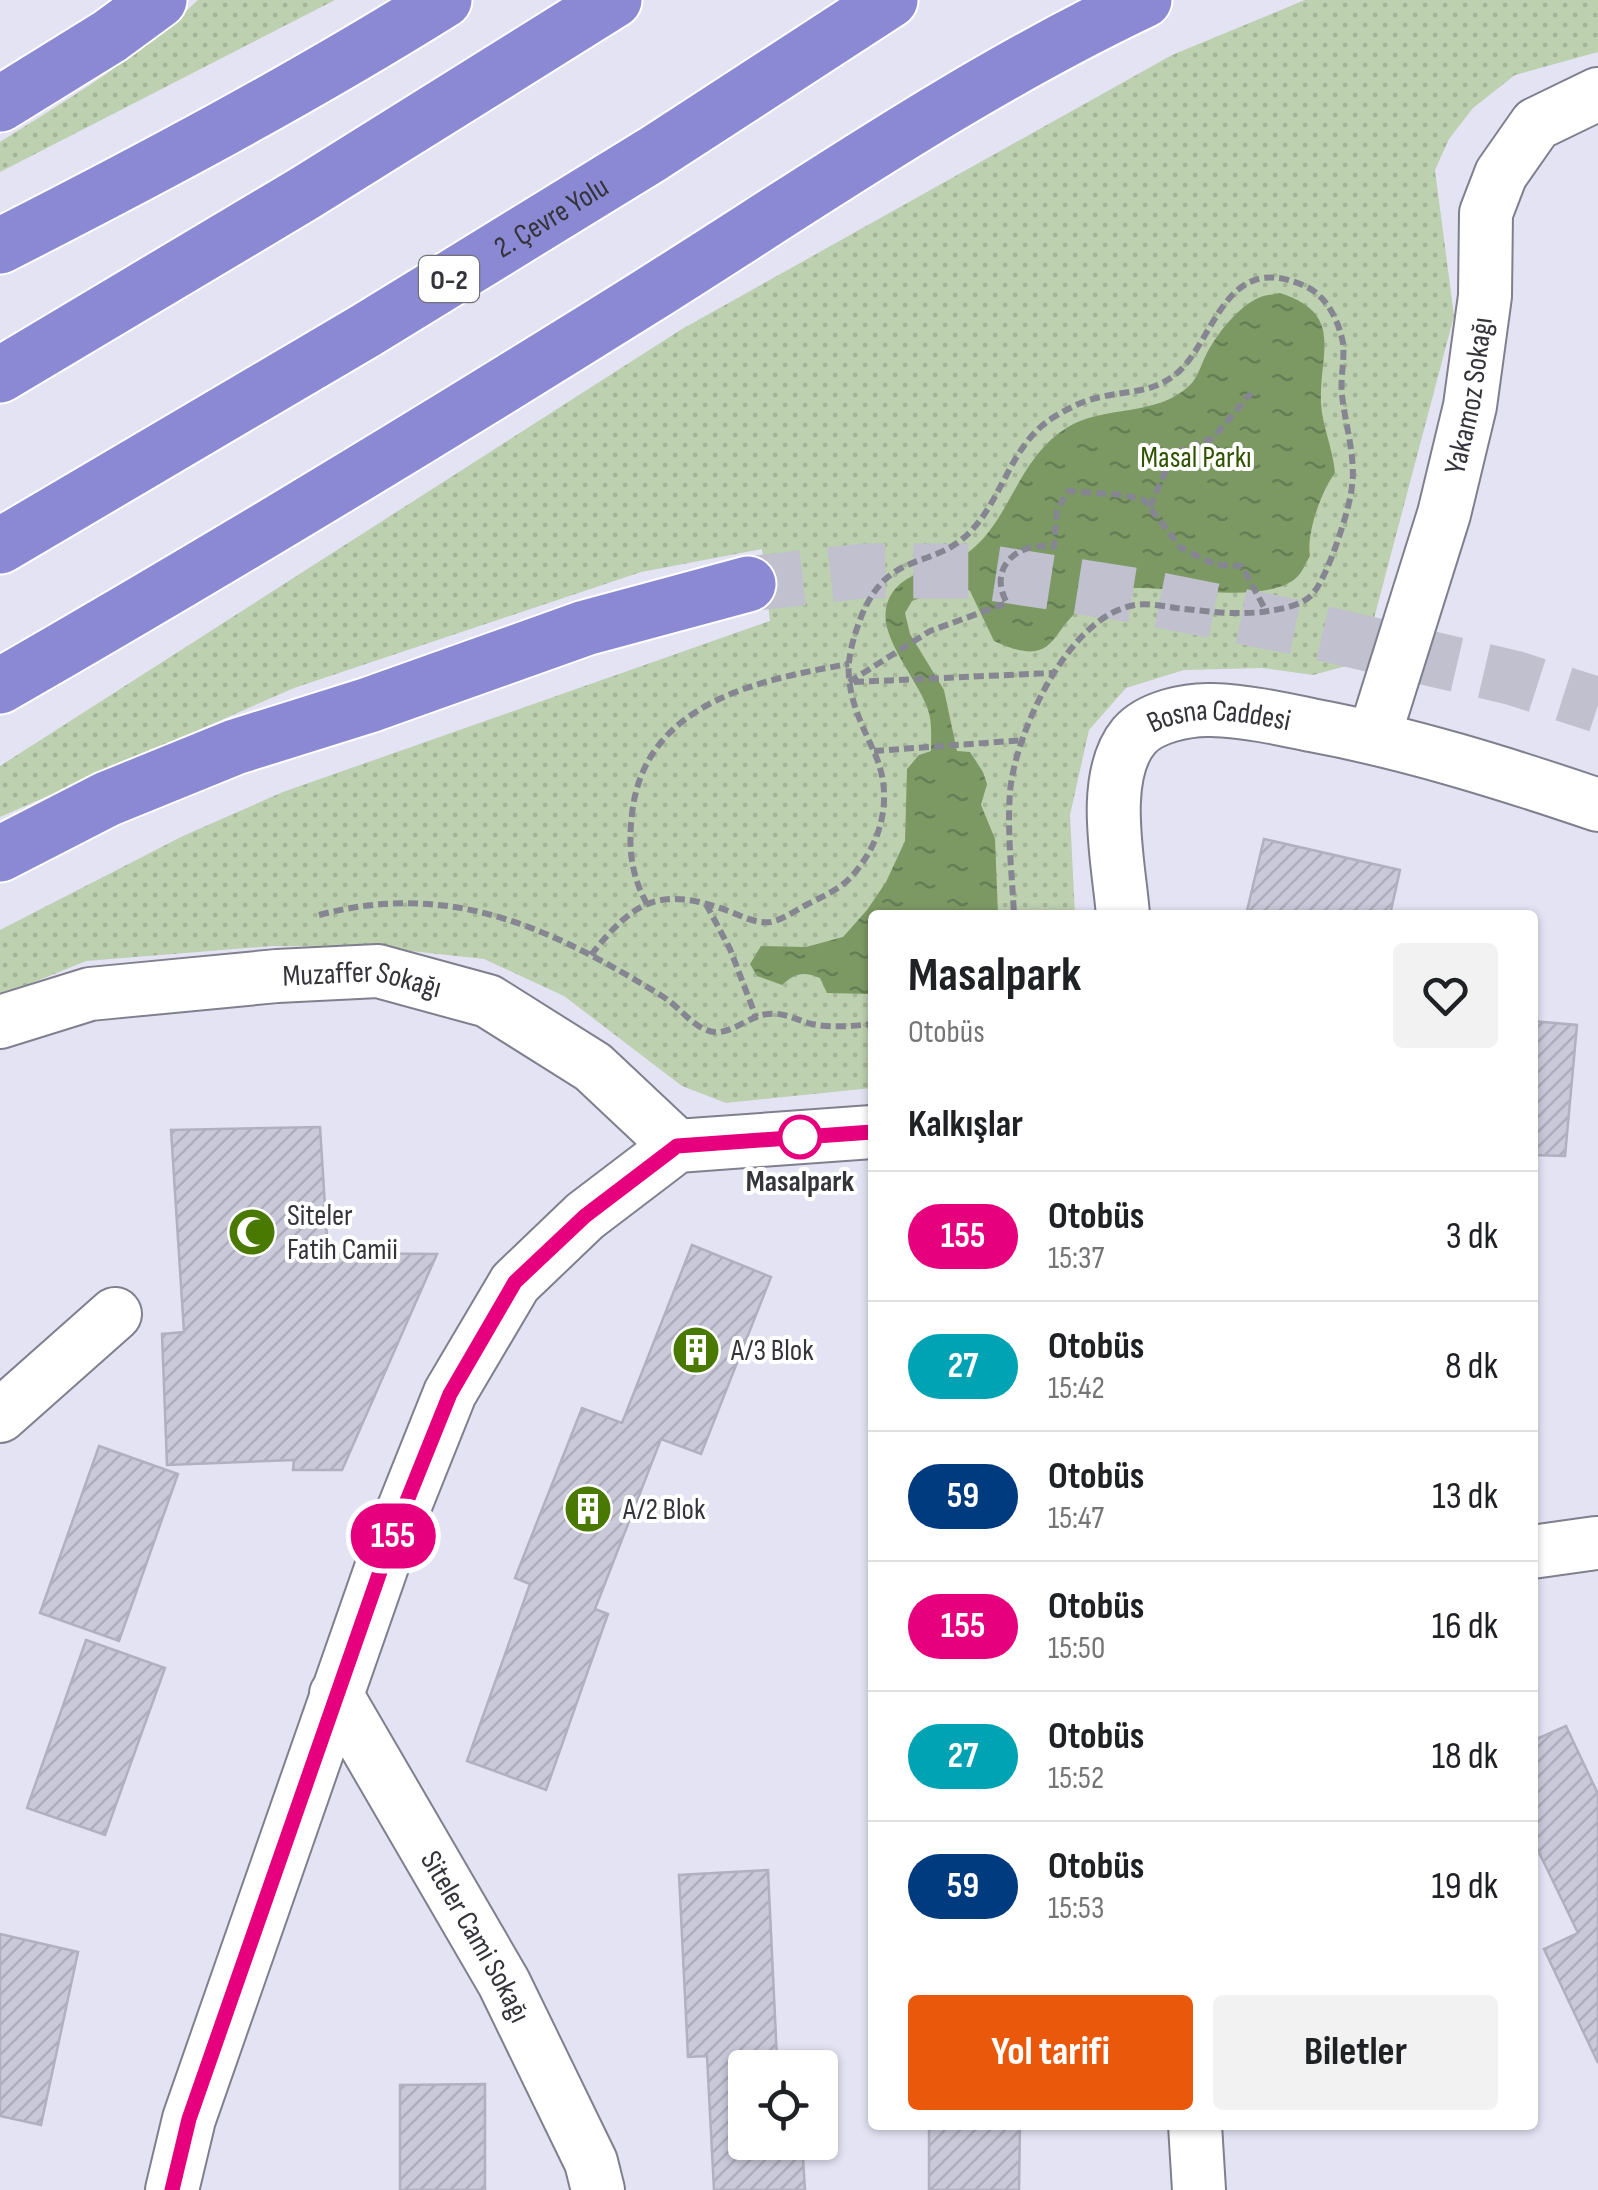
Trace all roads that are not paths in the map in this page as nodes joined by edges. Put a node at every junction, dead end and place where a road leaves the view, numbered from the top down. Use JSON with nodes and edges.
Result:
{"nodes":[{"id":1,"x":159,"y":0,"type":"edge"},
{"id":2,"x":444,"y":0,"type":"edge"},
{"id":3,"x":614,"y":0,"type":"edge"},
{"id":4,"x":890,"y":0,"type":"edge"},
{"id":5,"x":1144,"y":0,"type":"edge"},
{"id":6,"x":1111,"y":12,"type":"edge"},
{"id":7,"x":1598,"y":94,"type":"edge"},
{"id":8,"x":0,"y":104,"type":"edge"},
{"id":9,"x":0,"y":246,"type":"edge"},
{"id":10,"x":0,"y":374,"type":"edge"},
{"id":11,"x":0,"y":546,"type":"edge"},
{"id":12,"x":748,"y":584,"type":"tunnel mouth"},
{"id":13,"x":0,"y":686,"type":"edge"},
{"id":14,"x":1374,"y":737,"type":"junction"},
{"id":15,"x":1598,"y":804,"type":"edge"},
{"id":16,"x":0,"y":854,"type":"edge"},
{"id":17,"x":1123,"y":910,"type":"edge"},
{"id":18,"x":0,"y":1022,"type":"edge"},
{"id":19,"x":868,"y":1132,"type":"edge"},
{"id":20,"x":677,"y":1146,"type":"junction"},
{"id":21,"x":114,"y":1314,"type":"dead end"},
{"id":22,"x":0,"y":1416,"type":"edge"},
{"id":23,"x":1598,"y":1542,"type":"edge"},
{"id":24,"x":1538,"y":1551,"type":"edge"},
{"id":25,"x":336,"y":1694,"type":"junction"},
{"id":26,"x":1195,"y":2130,"type":"edge"},
{"id":27,"x":172,"y":2190,"type":"edge"},
{"id":28,"x":598,"y":2190,"type":"edge"},
{"id":29,"x":1199,"y":2190,"type":"edge"}],
"edges":[{"from":1,"to":8,"type":"highway"},
{"from":2,"to":9,"type":"highway"},
{"from":3,"to":10,"type":"highway"},
{"from":4,"to":11,"type":"highway","name":"2. Çevre Yolu","number":"O-2"},
{"from":5,"to":6,"type":"highway"},
{"from":6,"to":13,"type":"highway"},
{"from":7,"to":14,"type":"street","name":"Yakamoz Sokağı"},
{"from":12,"to":16,"type":"highway"},
{"from":14,"to":15,"type":"street","name":"Bosna Caddesi"},
{"from":14,"to":17,"type":"street","name":"Bosna Caddesi"},
{"from":18,"to":20,"type":"street","name":"Muzaffer Sokağı"},
{"from":19,"to":20,"type":"street"},
{"from":20,"to":25,"type":"street"},
{"from":21,"to":22,"type":"street"},
{"from":23,"to":24,"type":"street"},
{"from":25,"to":27,"type":"street"},
{"from":25,"to":28,"type":"street","name":"Siteler Cami Sokağı"},
{"from":26,"to":29,"type":"street"}]}
